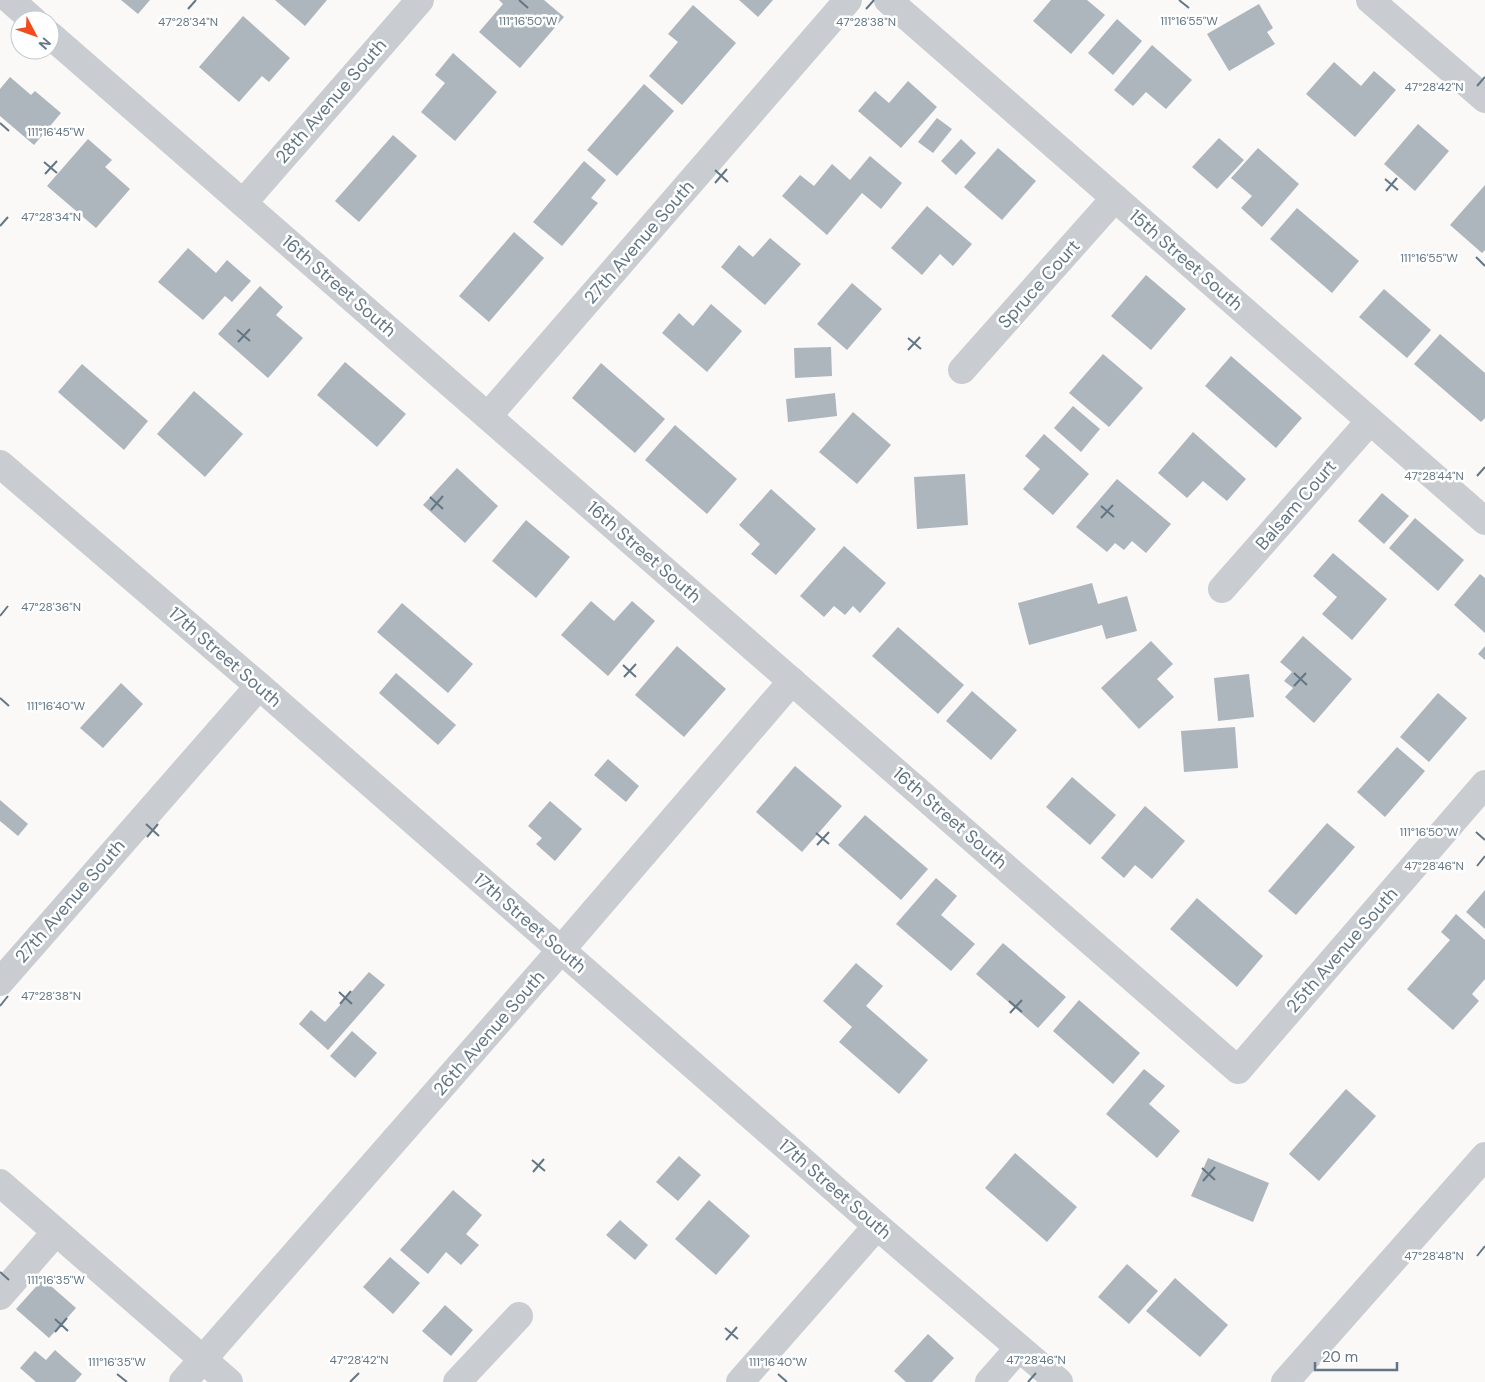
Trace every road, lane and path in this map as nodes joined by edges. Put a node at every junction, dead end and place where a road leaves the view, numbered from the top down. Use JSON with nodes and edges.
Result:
{"nodes":[{"id":1,"x":10,"y":0,"type":"edge"},
{"id":2,"x":420,"y":0,"type":"edge"},
{"id":3,"x":848,"y":0,"type":"edge"},
{"id":4,"x":888,"y":0,"type":"edge"},
{"id":5,"x":1370,"y":0,"type":"edge"},
{"id":6,"x":22,"y":10,"type":"edge"},
{"id":7,"x":60,"y":44,"type":"edge"},
{"id":8,"x":1485,"y":99,"type":"edge"},
{"id":9,"x":1115,"y":198,"type":"junction"},
{"id":10,"x":243,"y":203,"type":"junction"},
{"id":11,"x":962,"y":370,"type":"dead end"},
{"id":12,"x":488,"y":416,"type":"junction"},
{"id":13,"x":1370,"y":421,"type":"junction"},
{"id":14,"x":0,"y":464,"type":"edge"},
{"id":15,"x":1485,"y":521,"type":"edge"},
{"id":16,"x":1222,"y":589,"type":"dead end"},
{"id":17,"x":792,"y":681,"type":"junction"},
{"id":18,"x":259,"y":686,"type":"junction"},
{"id":19,"x":1485,"y":784,"type":"edge"},
{"id":20,"x":561,"y":950,"type":"junction"},
{"id":21,"x":0,"y":982,"type":"edge"},
{"id":22,"x":1238,"y":1070,"type":"joint"},
{"id":23,"x":1485,"y":1156,"type":"edge"},
{"id":24,"x":0,"y":1183,"type":"edge"},
{"id":25,"x":877,"y":1226,"type":"junction"},
{"id":26,"x":56,"y":1232,"type":"junction"},
{"id":27,"x":0,"y":1296,"type":"edge"},
{"id":28,"x":519,"y":1316,"type":"dead end"},
{"id":29,"x":1019,"y":1348,"type":"junction"},
{"id":30,"x":203,"y":1360,"type":"junction"},
{"id":31,"x":183,"y":1382,"type":"edge"},
{"id":32,"x":229,"y":1382,"type":"edge"},
{"id":33,"x":457,"y":1382,"type":"edge"},
{"id":34,"x":740,"y":1382,"type":"edge"},
{"id":35,"x":989,"y":1382,"type":"edge"},
{"id":36,"x":1059,"y":1382,"type":"edge"},
{"id":37,"x":1285,"y":1382,"type":"edge"}],
"edges":[{"from":1,"to":6,"type":"street"},
{"from":2,"to":10,"type":"street","name":"28th Avenue South"},
{"from":3,"to":12,"type":"street","name":"27th Avenue South"},
{"from":4,"to":9,"type":"street","name":"15th Street South"},
{"from":5,"to":8,"type":"street"},
{"from":7,"to":10,"type":"street","name":"16th Street South"},
{"from":9,"to":11,"type":"street","name":"Spruce Court"},
{"from":9,"to":13,"type":"street","name":"15th Street South"},
{"from":10,"to":12,"type":"street","name":"16th Street South"},
{"from":12,"to":17,"type":"street","name":"16th Street South"},
{"from":13,"to":15,"type":"street","name":"15th Street South"},
{"from":13,"to":16,"type":"street","name":"Balsam Court"},
{"from":14,"to":18,"type":"street","name":"17th Street South"},
{"from":17,"to":20,"type":"street","name":"26th Avenue South"},
{"from":17,"to":22,"type":"street","name":"16th Street South"},
{"from":18,"to":20,"type":"street","name":"17th Street South"},
{"from":18,"to":21,"type":"street","name":"27th Avenue South"},
{"from":19,"to":22,"type":"street","name":"25th Avenue South"},
{"from":20,"to":25,"type":"street","name":"17th Street South"},
{"from":20,"to":30,"type":"street","name":"26th Avenue South"},
{"from":23,"to":37,"type":"street"},
{"from":24,"to":26,"type":"street"},
{"from":25,"to":29,"type":"street","name":"17th Street South"},
{"from":25,"to":34,"type":"street"},
{"from":26,"to":27,"type":"street"},
{"from":26,"to":30,"type":"street"},
{"from":28,"to":33,"type":"street"},
{"from":29,"to":35,"type":"street"},
{"from":29,"to":36,"type":"street","name":"17th Street South"},
{"from":30,"to":31,"type":"street","name":"26th Avenue South"},
{"from":30,"to":32,"type":"street"}]}
